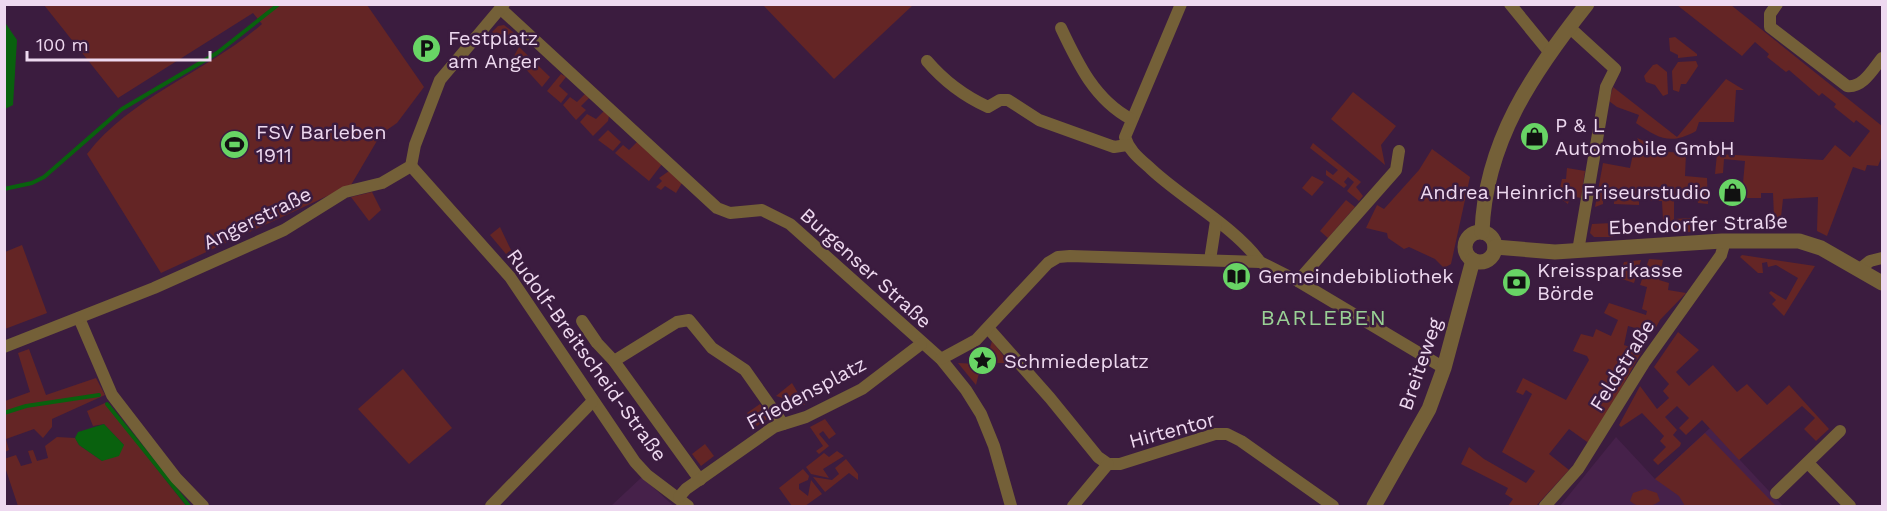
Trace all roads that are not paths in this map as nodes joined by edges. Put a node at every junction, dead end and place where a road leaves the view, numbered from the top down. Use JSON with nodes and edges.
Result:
{"nodes":[{"id":1,"x":1181,"y":4,"type":"edge"},
{"id":2,"x":1510,"y":4,"type":"edge"},
{"id":3,"x":1587,"y":4,"type":"edge"},
{"id":4,"x":1777,"y":4,"type":"edge"},
{"id":5,"x":503,"y":7,"type":"edge"},
{"id":6,"x":1569,"y":27,"type":"junction"},
{"id":7,"x":1061,"y":28,"type":"dead end"},
{"id":8,"x":1550,"y":53,"type":"junction"},
{"id":9,"x":1882,"y":58,"type":"edge"},
{"id":10,"x":927,"y":61,"type":"dead end"},
{"id":11,"x":1131,"y":119,"type":"junction"},
{"id":12,"x":1127,"y":145,"type":"junction"},
{"id":13,"x":1399,"y":151,"type":"dead end"},
{"id":14,"x":411,"y":166,"type":"junction"},
{"id":15,"x":1216,"y":221,"type":"junction"},
{"id":16,"x":1482,"y":231,"type":"junction"},
{"id":17,"x":1725,"y":241,"type":"junction"},
{"id":18,"x":1495,"y":247,"type":"junction"},
{"id":19,"x":1578,"y":251,"type":"junction"},
{"id":20,"x":1882,"y":258,"type":"edge"},
{"id":21,"x":1210,"y":260,"type":"junction"},
{"id":22,"x":1473,"y":260,"type":"junction"},
{"id":23,"x":1260,"y":262,"type":"junction"},
{"id":24,"x":1860,"y":269,"type":"junction"},
{"id":25,"x":1298,"y":282,"type":"junction"},
{"id":26,"x":1882,"y":283,"type":"edge"},
{"id":27,"x":79,"y":318,"type":"junction"},
{"id":28,"x":582,"y":321,"type":"dead end"},
{"id":29,"x":988,"y":328,"type":"junction"},
{"id":30,"x":921,"y":344,"type":"junction"},
{"id":31,"x":4,"y":347,"type":"edge"},
{"id":32,"x":941,"y":359,"type":"junction"},
{"id":33,"x":614,"y":361,"type":"junction"},
{"id":34,"x":1444,"y":368,"type":"junction"},
{"id":35,"x":592,"y":402,"type":"junction"},
{"id":36,"x":783,"y":424,"type":"junction"},
{"id":37,"x":1840,"y":431,"type":"dead end"},
{"id":38,"x":1808,"y":463,"type":"junction"},
{"id":39,"x":1108,"y":464,"type":"junction"},
{"id":40,"x":700,"y":480,"type":"junction"},
{"id":41,"x":1776,"y":493,"type":"dead end"},
{"id":42,"x":683,"y":502,"type":"edge"},
{"id":43,"x":203,"y":507,"type":"edge"},
{"id":44,"x":491,"y":507,"type":"edge"},
{"id":45,"x":1011,"y":507,"type":"edge"},
{"id":46,"x":1073,"y":507,"type":"edge"},
{"id":47,"x":1333,"y":507,"type":"edge"},
{"id":48,"x":1374,"y":507,"type":"edge"},
{"id":49,"x":1545,"y":507,"type":"edge"},
{"id":50,"x":1850,"y":507,"type":"edge"}],
"edges":[{"from":1,"to":11,"type":"street"},
{"from":2,"to":8,"type":"street"},
{"from":3,"to":6,"type":"street"},
{"from":4,"to":9,"type":"street"},
{"from":5,"to":14,"type":"street"},
{"from":5,"to":30,"type":"street","name":"Burgenser Straße"},
{"from":6,"to":8,"type":"street"},
{"from":6,"to":19,"type":"street","name":"Ebendorfer Straße"},
{"from":7,"to":11,"type":"street"},
{"from":8,"to":16,"type":"street"},
{"from":10,"to":12,"type":"street"},
{"from":11,"to":12,"type":"street"},
{"from":12,"to":15,"type":"street"},
{"from":13,"to":25,"type":"street"},
{"from":14,"to":27,"type":"street","name":"Angerstraße"},
{"from":14,"to":35,"type":"street","name":"Rudolf-Breitscheid-Straße"},
{"from":15,"to":21,"type":"street"},
{"from":15,"to":23,"type":"street"},
{"from":16,"to":18,"type":"street"},
{"from":16,"to":22,"type":"street","name":"Breiteweg"},
{"from":17,"to":19,"type":"street","name":"Ebendorfer Straße"},
{"from":17,"to":24,"type":"street","name":"Ebendorfer Straße"},
{"from":17,"to":49,"type":"street","name":"Feldstraße"},
{"from":18,"to":19,"type":"street","name":"Ebendorfer Straße"},
{"from":18,"to":22,"type":"street"},
{"from":20,"to":24,"type":"street"},
{"from":21,"to":23,"type":"street"},
{"from":21,"to":29,"type":"street"},
{"from":22,"to":34,"type":"street","name":"Breiteweg"},
{"from":23,"to":25,"type":"street"},
{"from":24,"to":26,"type":"street","name":"Ebendorfer Straße"},
{"from":25,"to":34,"type":"street"},
{"from":27,"to":31,"type":"street","name":"Angerstraße"},
{"from":27,"to":43,"type":"street"},
{"from":28,"to":33,"type":"street"},
{"from":29,"to":32,"type":"street"},
{"from":29,"to":39,"type":"street","name":"Hirtentor"},
{"from":30,"to":32,"type":"street","name":"Burgenser Straße"},
{"from":30,"to":36,"type":"street","name":"Friedensplatz"},
{"from":32,"to":45,"type":"street","name":"Burgenser Straße"},
{"from":33,"to":36,"type":"street"},
{"from":33,"to":40,"type":"street"},
{"from":34,"to":48,"type":"street","name":"Breiteweg"},
{"from":35,"to":42,"type":"street","name":"Rudolf-Breitscheid-Straße"},
{"from":35,"to":44,"type":"street"},
{"from":36,"to":40,"type":"street","name":"Friedensplatz"},
{"from":37,"to":38,"type":"street"},
{"from":38,"to":41,"type":"street"},
{"from":38,"to":50,"type":"street"},
{"from":39,"to":46,"type":"street","name":"Hirtentor"},
{"from":39,"to":47,"type":"street","name":"Hirtentor"},
{"from":40,"to":42,"type":"street","name":"Friedensplatz"}]}
